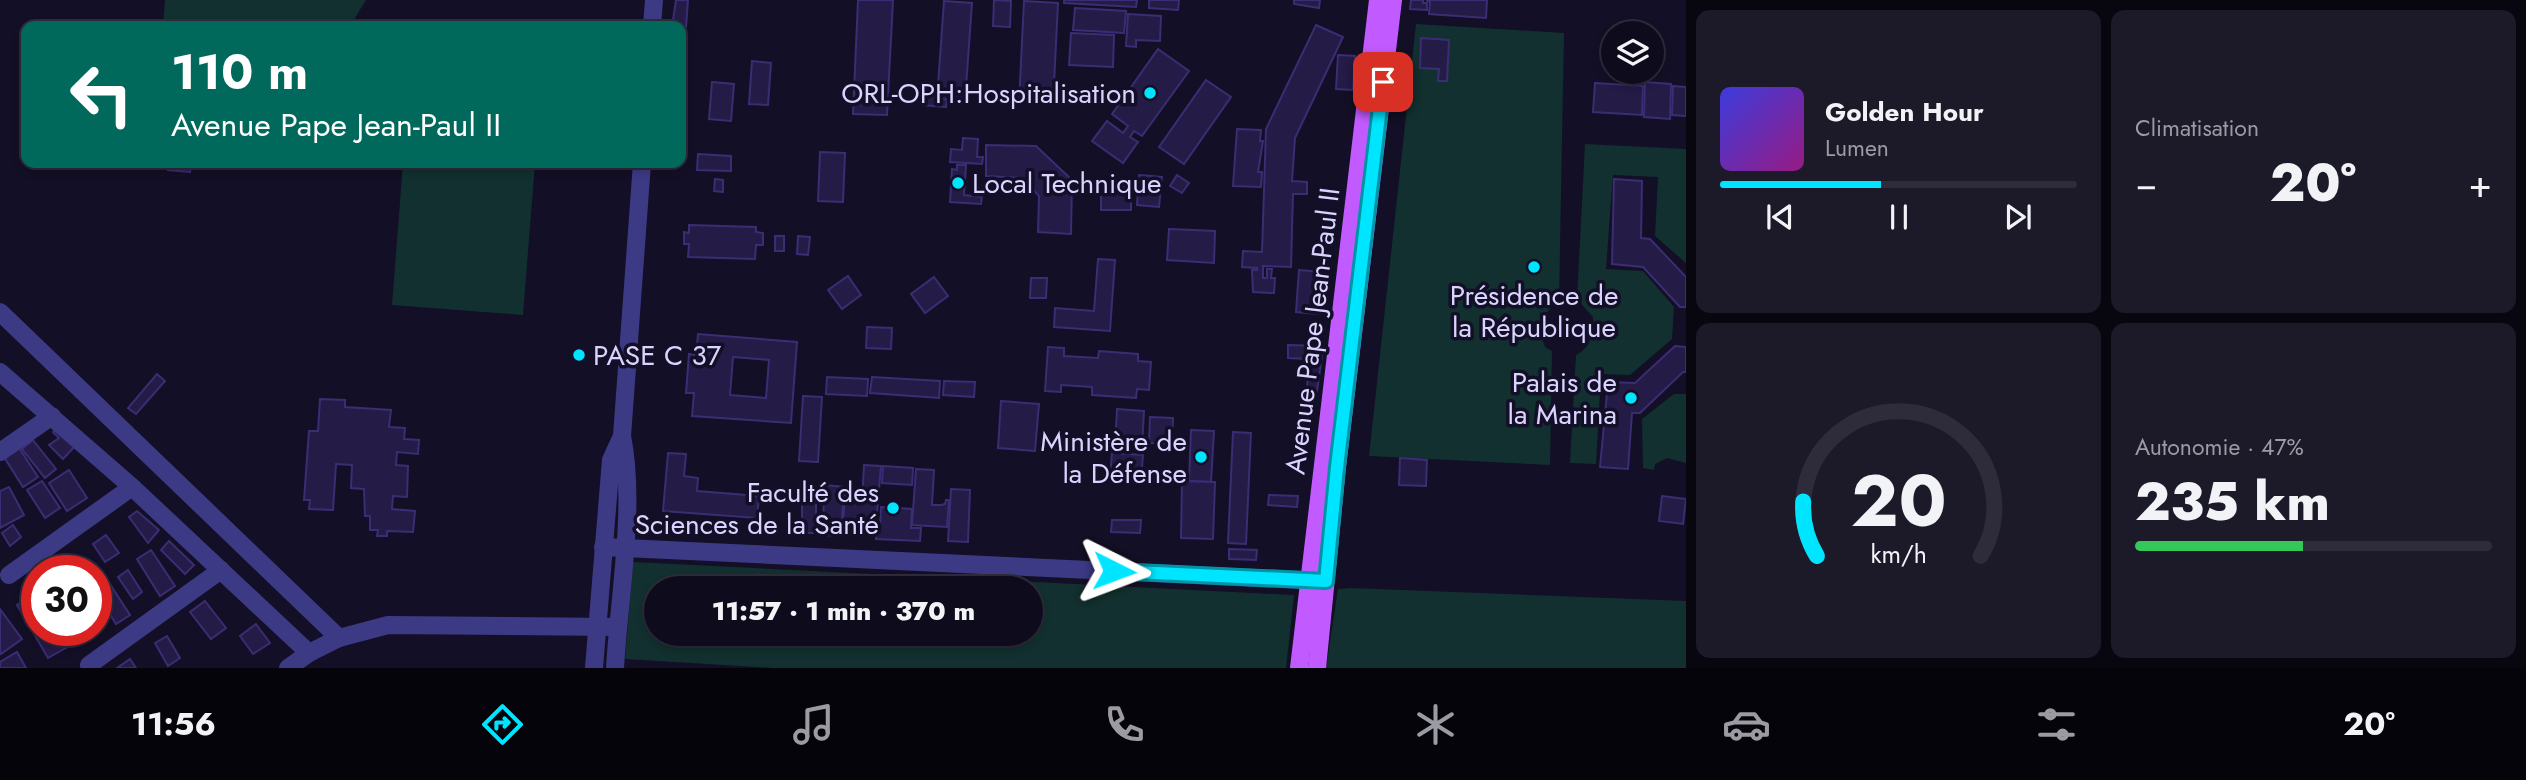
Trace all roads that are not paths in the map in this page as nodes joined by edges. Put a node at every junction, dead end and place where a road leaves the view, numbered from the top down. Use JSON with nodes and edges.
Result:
{"nodes":[{"id":1,"x":654,"y":0,"type":"edge"},
{"id":2,"x":1378,"y":0,"type":"edge"},
{"id":3,"x":1393,"y":0,"type":"edge"},
{"id":4,"x":652,"y":21,"type":"edge"},
{"id":5,"x":642,"y":168,"type":"edge"},
{"id":6,"x":0,"y":312,"type":"edge"},
{"id":7,"x":0,"y":372,"type":"edge"},
{"id":8,"x":52,"y":416,"type":"junction"},
{"id":9,"x":622,"y":436,"type":"junction"},
{"id":10,"x":0,"y":452,"type":"edge"},
{"id":11,"x":132,"y":487,"type":"junction"},
{"id":12,"x":603,"y":547,"type":"junction"},
{"id":13,"x":624,"y":548,"type":"junction"},
{"id":14,"x":221,"y":570,"type":"junction"},
{"id":15,"x":9,"y":575,"type":"dead end"},
{"id":16,"x":1317,"y":581,"type":"junction"},
{"id":17,"x":599,"y":627,"type":"junction"},
{"id":18,"x":617,"y":627,"type":"junction"},
{"id":19,"x":339,"y":638,"type":"junction"},
{"id":20,"x":309,"y":653,"type":"junction"},
{"id":21,"x":89,"y":665,"type":"dead end"},
{"id":22,"x":288,"y":668,"type":"edge"},
{"id":23,"x":594,"y":668,"type":"edge"},
{"id":24,"x":615,"y":668,"type":"edge"},
{"id":25,"x":1299,"y":668,"type":"edge"},
{"id":26,"x":1317,"y":668,"type":"edge"}],
"edges":[{"from":1,"to":4,"type":"street"},
{"from":2,"to":16,"type":"main road","name":"Avenue Pape Jean-Paul II"},
{"from":3,"to":16,"type":"main road","name":"Avenue Pape Jean-Paul II"},
{"from":5,"to":9,"type":"street"},
{"from":6,"to":19,"type":"street"},
{"from":7,"to":8,"type":"street"},
{"from":8,"to":10,"type":"street"},
{"from":8,"to":11,"type":"street"},
{"from":9,"to":12,"type":"street"},
{"from":9,"to":13,"type":"street"},
{"from":11,"to":14,"type":"street"},
{"from":11,"to":15,"type":"street"},
{"from":12,"to":13,"type":"street"},
{"from":12,"to":17,"type":"street"},
{"from":13,"to":16,"type":"street"},
{"from":13,"to":18,"type":"street"},
{"from":14,"to":20,"type":"street"},
{"from":14,"to":21,"type":"street"},
{"from":16,"to":25,"type":"main road","name":"Avenue Pape Jean-Paul II"},
{"from":16,"to":26,"type":"main road","name":"Avenue Pape Jean-Paul II"},
{"from":17,"to":18,"type":"street"},
{"from":17,"to":19,"type":"street"},
{"from":17,"to":23,"type":"street"},
{"from":18,"to":24,"type":"street"},
{"from":19,"to":20,"type":"street"},
{"from":20,"to":22,"type":"street"}]}
